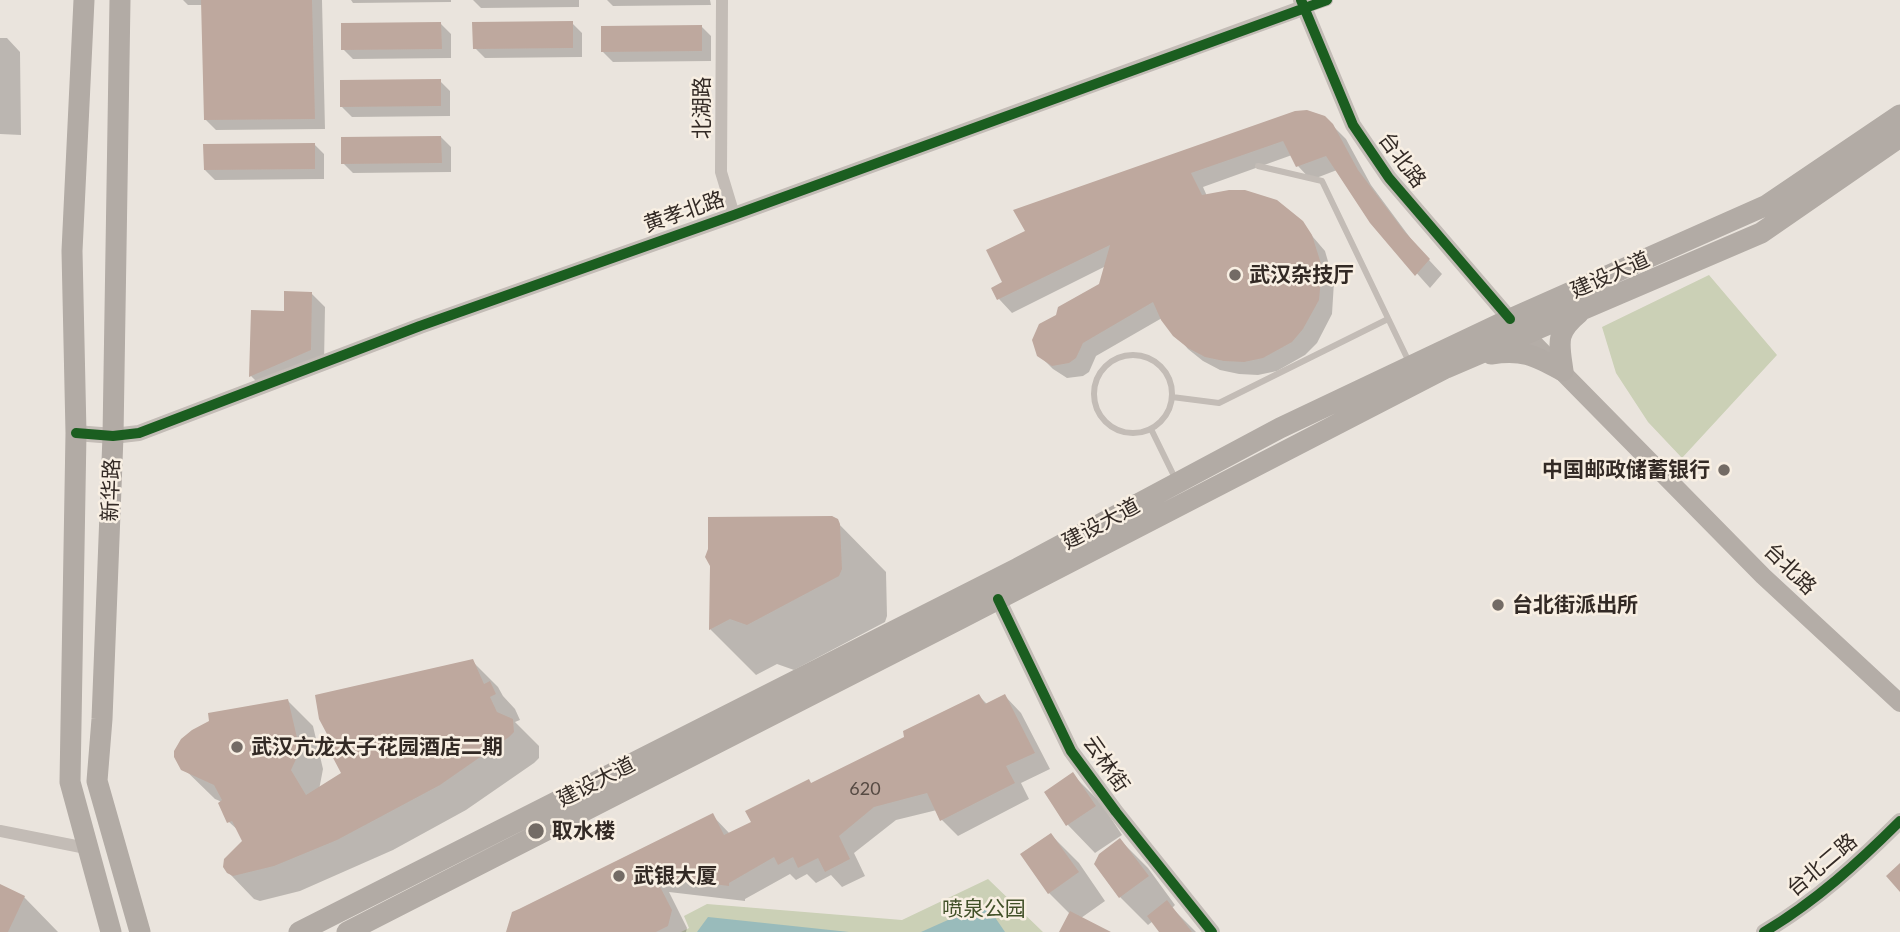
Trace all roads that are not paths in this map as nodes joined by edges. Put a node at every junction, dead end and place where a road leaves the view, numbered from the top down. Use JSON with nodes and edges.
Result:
{"nodes":[{"id":1,"x":84,"y":0,"type":"edge"},
{"id":2,"x":120,"y":0,"type":"edge"},
{"id":3,"x":722,"y":0,"type":"edge"},
{"id":4,"x":1327,"y":0,"type":"edge"},
{"id":5,"x":1302,"y":4,"type":"edge"},
{"id":6,"x":1900,"y":115,"type":"edge"},
{"id":7,"x":1900,"y":137,"type":"edge"},
{"id":8,"x":1258,"y":166,"type":"dead end"},
{"id":9,"x":734,"y":215,"type":"junction"},
{"id":10,"x":1585,"y":308,"type":"junction"},
{"id":11,"x":1388,"y":318,"type":"junction"},
{"id":12,"x":1517,"y":326,"type":"junction"},
{"id":13,"x":1411,"y":366,"type":"junction"},
{"id":14,"x":1446,"y":368,"type":"junction"},
{"id":15,"x":1563,"y":371,"type":"junction"},
{"id":16,"x":1172,"y":397,"type":"junction"},
{"id":17,"x":1151,"y":429,"type":"junction"},
{"id":18,"x":76,"y":433,"type":"junction"},
{"id":19,"x":113,"y":436,"type":"junction"},
{"id":20,"x":1178,"y":483,"type":"junction"},
{"id":21,"x":998,"y":599,"type":"junction"},
{"id":22,"x":1900,"y":704,"type":"edge"},
{"id":23,"x":1900,"y":821,"type":"edge"},
{"id":24,"x":0,"y":831,"type":"edge"},
{"id":25,"x":86,"y":848,"type":"junction"},
{"id":26,"x":143,"y":929,"type":"edge"},
{"id":27,"x":111,"y":932,"type":"edge"},
{"id":28,"x":299,"y":932,"type":"edge"},
{"id":29,"x":347,"y":932,"type":"edge"},
{"id":30,"x":1212,"y":932,"type":"edge"},
{"id":31,"x":1764,"y":932,"type":"edge"}],
"edges":[{"from":1,"to":18,"type":"main road","name":"新华路"},
{"from":2,"to":19,"type":"main road","name":"新华路"},
{"from":3,"to":9,"type":"street","name":"北湖路"},
{"from":4,"to":5,"type":"street"},
{"from":5,"to":9,"type":"street","name":"黄孝北路"},
{"from":5,"to":12,"type":"street","name":"台北路"},
{"from":6,"to":12,"type":"main road","name":"建设大道"},
{"from":7,"to":10,"type":"main road","name":"建设大道"},
{"from":8,"to":11,"type":"lane"},
{"from":9,"to":19,"type":"street","name":"黄孝北路"},
{"from":10,"to":12,"type":"main road","name":"建设大道"},
{"from":10,"to":15,"type":"main road"},
{"from":11,"to":13,"type":"lane"},
{"from":11,"to":16,"type":"lane"},
{"from":12,"to":13,"type":"main road","name":"建设大道"},
{"from":12,"to":14,"type":"main road","name":"建设大道"},
{"from":12,"to":15,"type":"main road","name":"台北路"},
{"from":13,"to":20,"type":"main road","name":"建设大道"},
{"from":14,"to":15,"type":"main road"},
{"from":14,"to":21,"type":"main road","name":"建设大道"},
{"from":15,"to":22,"type":"main road","name":"台北路"},
{"from":16,"to":17,"type":"lane"},
{"from":16,"to":17,"type":"lane"},
{"from":17,"to":20,"type":"lane"},
{"from":18,"to":19,"type":"street","name":"黄孝北路"},
{"from":18,"to":25,"type":"main road","name":"新华路"},
{"from":19,"to":26,"type":"main road","name":"新华路"},
{"from":20,"to":28,"type":"main road","name":"建设大道"},
{"from":21,"to":29,"type":"main road","name":"建设大道"},
{"from":21,"to":30,"type":"street","name":"云林街"},
{"from":23,"to":31,"type":"street","name":"台北二路"},
{"from":24,"to":25,"type":"street"},
{"from":25,"to":27,"type":"main road","name":"新华路"}]}
